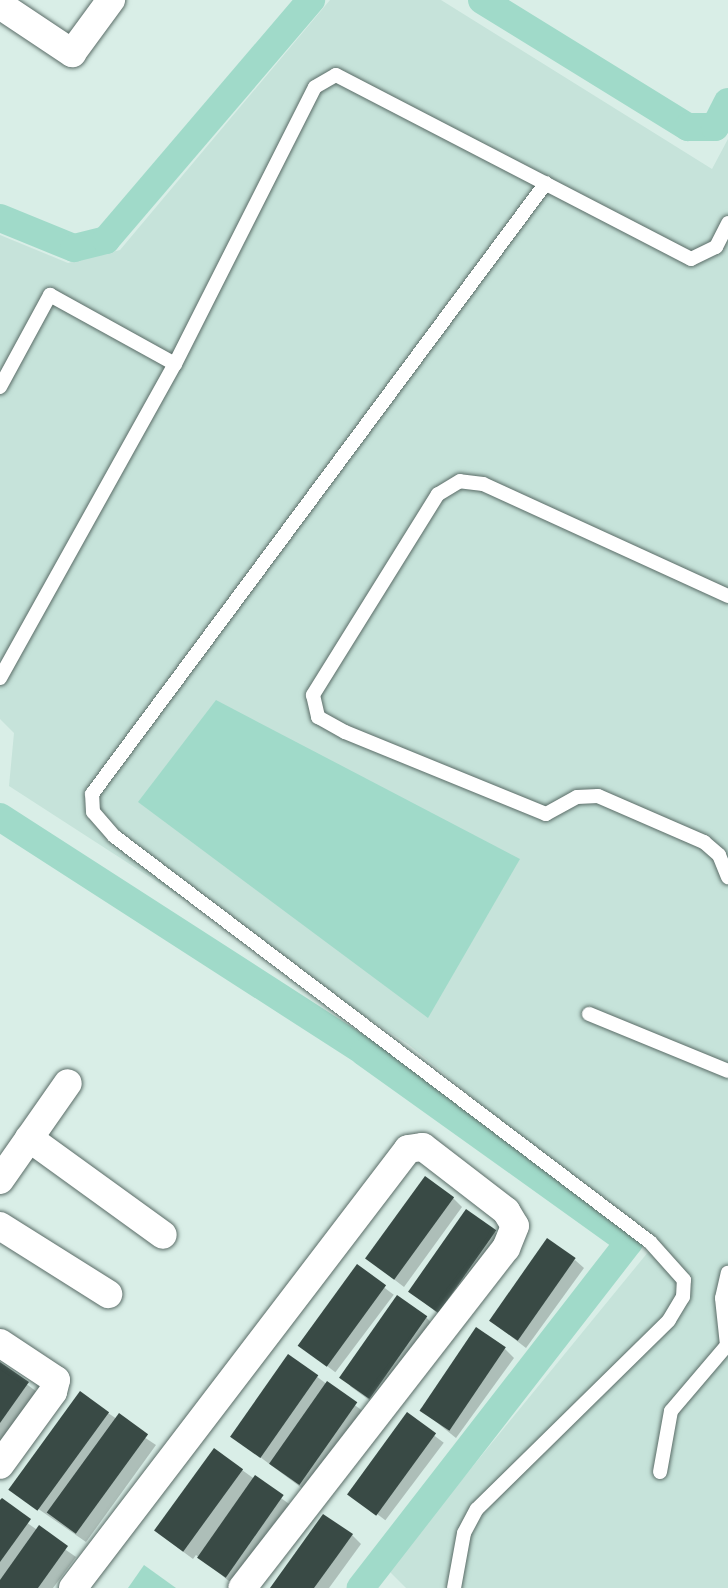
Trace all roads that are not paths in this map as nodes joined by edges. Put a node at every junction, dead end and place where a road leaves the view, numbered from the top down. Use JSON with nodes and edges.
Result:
{"nodes":[{"id":1,"x":111,"y":0,"type":"edge"},
{"id":2,"x":0,"y":5,"type":"edge"},
{"id":3,"x":546,"y":183,"type":"junction"},
{"id":4,"x":728,"y":223,"type":"edge"},
{"id":5,"x":175,"y":364,"type":"junction"},
{"id":6,"x":0,"y":387,"type":"edge"},
{"id":7,"x":728,"y":596,"type":"edge"},
{"id":8,"x":0,"y":678,"type":"edge"},
{"id":9,"x":728,"y":877,"type":"edge"},
{"id":10,"x":589,"y":1014,"type":"dead end"},
{"id":11,"x":728,"y":1071,"type":"edge"},
{"id":12,"x":68,"y":1083,"type":"dead end"},
{"id":13,"x":29,"y":1138,"type":"junction"},
{"id":14,"x":0,"y":1180,"type":"edge"},
{"id":15,"x":0,"y":1226,"type":"edge"},
{"id":16,"x":163,"y":1235,"type":"dead end"},
{"id":17,"x":728,"y":1273,"type":"edge"},
{"id":18,"x":108,"y":1294,"type":"dead end"},
{"id":19,"x":0,"y":1343,"type":"edge"},
{"id":20,"x":727,"y":1345,"type":"edge"},
{"id":21,"x":0,"y":1465,"type":"edge"},
{"id":22,"x":660,"y":1472,"type":"dead end"},
{"id":23,"x":73,"y":1588,"type":"edge"},
{"id":24,"x":242,"y":1588,"type":"edge"},
{"id":25,"x":454,"y":1588,"type":"edge"}],
"edges":[{"from":1,"to":2,"type":"street"},
{"from":3,"to":4,"type":"lane"},
{"from":3,"to":5,"type":"lane"},
{"from":3,"to":25,"type":"lane"},
{"from":5,"to":6,"type":"lane"},
{"from":5,"to":8,"type":"lane"},
{"from":7,"to":9,"type":"lane"},
{"from":10,"to":11,"type":"lane"},
{"from":12,"to":13,"type":"street"},
{"from":13,"to":14,"type":"street"},
{"from":13,"to":16,"type":"street"},
{"from":15,"to":18,"type":"street"},
{"from":17,"to":20,"type":"lane"},
{"from":19,"to":21,"type":"street"},
{"from":20,"to":22,"type":"lane"},
{"from":23,"to":24,"type":"street"}]}
